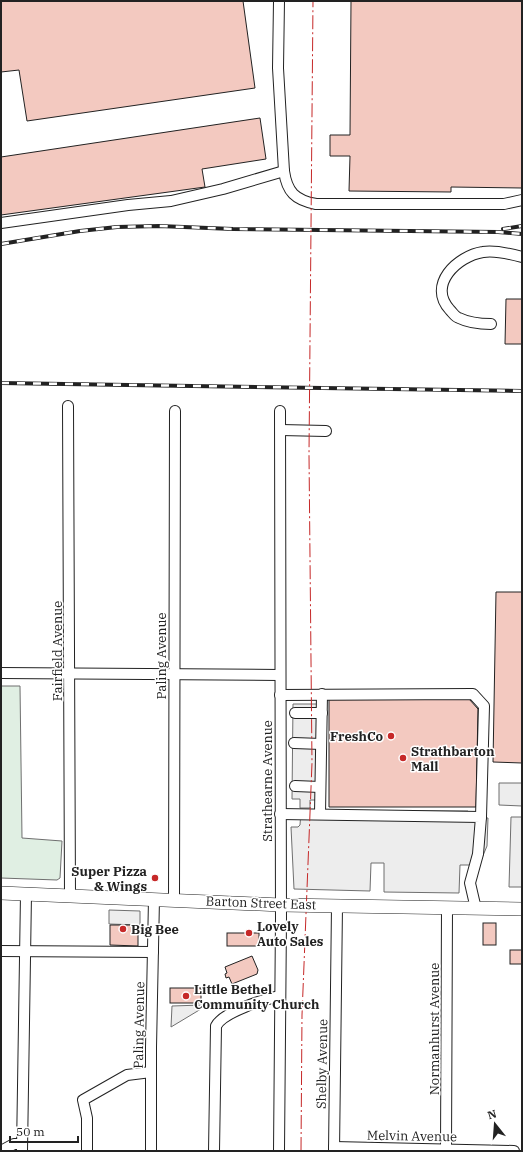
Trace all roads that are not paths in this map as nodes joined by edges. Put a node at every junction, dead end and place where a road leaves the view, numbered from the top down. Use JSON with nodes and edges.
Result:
{"nodes":[{"id":1,"x":279,"y":1,"type":"edge"},
{"id":2,"x":284,"y":171,"type":"junction"},
{"id":3,"x":522,"y":200,"type":"edge"},
{"id":4,"x":1,"y":223,"type":"edge"},
{"id":5,"x":522,"y":257,"type":"edge"},
{"id":6,"x":491,"y":324,"type":"dead end"},
{"id":7,"x":68,"y":406,"type":"dead end"},
{"id":8,"x":175,"y":411,"type":"dead end"},
{"id":9,"x":280,"y":412,"type":"dead end"},
{"id":10,"x":282,"y":430,"type":"junction"},
{"id":11,"x":326,"y":431,"type":"dead end"},
{"id":12,"x":1,"y":673,"type":"edge"},
{"id":13,"x":174,"y":673,"type":"junction"},
{"id":14,"x":70,"y":675,"type":"junction"},
{"id":15,"x":280,"y":675,"type":"junction"},
{"id":16,"x":322,"y":694,"type":"junction"},
{"id":17,"x":280,"y":695,"type":"junction"},
{"id":18,"x":296,"y":713,"type":"dead end"},
{"id":19,"x":322,"y":713,"type":"junction"},
{"id":20,"x":294,"y":743,"type":"dead end"},
{"id":21,"x":321,"y":744,"type":"junction"},
{"id":22,"x":295,"y":786,"type":"dead end"},
{"id":23,"x":320,"y":787,"type":"junction"},
{"id":24,"x":280,"y":814,"type":"junction"},
{"id":25,"x":320,"y":814,"type":"junction"},
{"id":26,"x":481,"y":817,"type":"junction"},
{"id":27,"x":1,"y":893,"type":"edge"},
{"id":28,"x":26,"y":894,"type":"junction"},
{"id":29,"x":70,"y":896,"type":"junction"},
{"id":30,"x":154,"y":899,"type":"junction"},
{"id":31,"x":174,"y":900,"type":"junction"},
{"id":32,"x":281,"y":905,"type":"junction"},
{"id":33,"x":337,"y":906,"type":"junction"},
{"id":34,"x":447,"y":908,"type":"junction"},
{"id":35,"x":476,"y":908,"type":"junction"},
{"id":36,"x":522,"y":909,"type":"edge"},
{"id":37,"x":1,"y":951,"type":"edge"},
{"id":38,"x":25,"y":951,"type":"junction"},
{"id":39,"x":153,"y":952,"type":"junction"},
{"id":40,"x":280,"y":996,"type":"junction"},
{"id":41,"x":151,"y":1072,"type":"junction"},
{"id":42,"x":22,"y":1148,"type":"edge"},
{"id":43,"x":334,"y":1149,"type":"edge"},
{"id":44,"x":446,"y":1150,"type":"edge"},
{"id":45,"x":1,"y":1151,"type":"edge"},
{"id":46,"x":87,"y":1151,"type":"edge"},
{"id":47,"x":151,"y":1151,"type":"edge"},
{"id":48,"x":214,"y":1151,"type":"edge"},
{"id":49,"x":279,"y":1151,"type":"edge"},
{"id":50,"x":514,"y":1151,"type":"edge"}],
"edges":[{"from":1,"to":2,"type":"street"},
{"from":2,"to":3,"type":"street"},
{"from":2,"to":4,"type":"street"},
{"from":5,"to":6,"type":"street"},
{"from":7,"to":14,"type":"street","name":"Fairfield Avenue"},
{"from":8,"to":13,"type":"street","name":"Paling Avenue"},
{"from":9,"to":10,"type":"street","name":"Strathearne Avenue"},
{"from":10,"to":11,"type":"street"},
{"from":10,"to":15,"type":"street","name":"Strathearne Avenue"},
{"from":12,"to":14,"type":"street"},
{"from":13,"to":14,"type":"street"},
{"from":13,"to":15,"type":"street"},
{"from":13,"to":31,"type":"street","name":"Paling Avenue"},
{"from":14,"to":29,"type":"street","name":"Fairfield Avenue"},
{"from":15,"to":17,"type":"street","name":"Strathearne Avenue"},
{"from":16,"to":17,"type":"street"},
{"from":16,"to":19,"type":"street"},
{"from":16,"to":26,"type":"street"},
{"from":17,"to":24,"type":"street","name":"Strathearne Avenue"},
{"from":18,"to":19,"type":"street"},
{"from":19,"to":21,"type":"street"},
{"from":20,"to":21,"type":"street"},
{"from":21,"to":23,"type":"street"},
{"from":22,"to":23,"type":"street"},
{"from":23,"to":25,"type":"street"},
{"from":24,"to":25,"type":"street"},
{"from":24,"to":32,"type":"street","name":"Strathearne Avenue"},
{"from":25,"to":26,"type":"street"},
{"from":26,"to":35,"type":"street"},
{"from":27,"to":28,"type":"main road","name":"Barton Street East"},
{"from":28,"to":29,"type":"main road","name":"Barton Street East"},
{"from":28,"to":38,"type":"street"},
{"from":29,"to":30,"type":"main road","name":"Barton Street East"},
{"from":30,"to":31,"type":"main road","name":"Barton Street East"},
{"from":30,"to":39,"type":"street","name":"Paling Avenue"},
{"from":31,"to":32,"type":"main road","name":"Barton Street East"},
{"from":32,"to":33,"type":"main road","name":"Barton Street East"},
{"from":32,"to":40,"type":"street","name":"Strathearne Avenue"},
{"from":33,"to":34,"type":"main road","name":"Barton Street East"},
{"from":33,"to":43,"type":"street","name":"Shelby Avenue"},
{"from":34,"to":35,"type":"main road","name":"Barton Street East"},
{"from":34,"to":44,"type":"street","name":"Normanhurst Avenue"},
{"from":35,"to":36,"type":"main road","name":"Barton Street East"},
{"from":37,"to":38,"type":"street"},
{"from":38,"to":39,"type":"street"},
{"from":38,"to":42,"type":"street"},
{"from":39,"to":41,"type":"street","name":"Paling Avenue"},
{"from":40,"to":48,"type":"street"},
{"from":40,"to":49,"type":"street","name":"Strathearne Avenue"},
{"from":41,"to":46,"type":"street"},
{"from":41,"to":47,"type":"street","name":"Paling Avenue"},
{"from":42,"to":45,"type":"street"},
{"from":43,"to":44,"type":"street","name":"Melvin Avenue"},
{"from":44,"to":50,"type":"street","name":"Melvin Avenue"}]}
